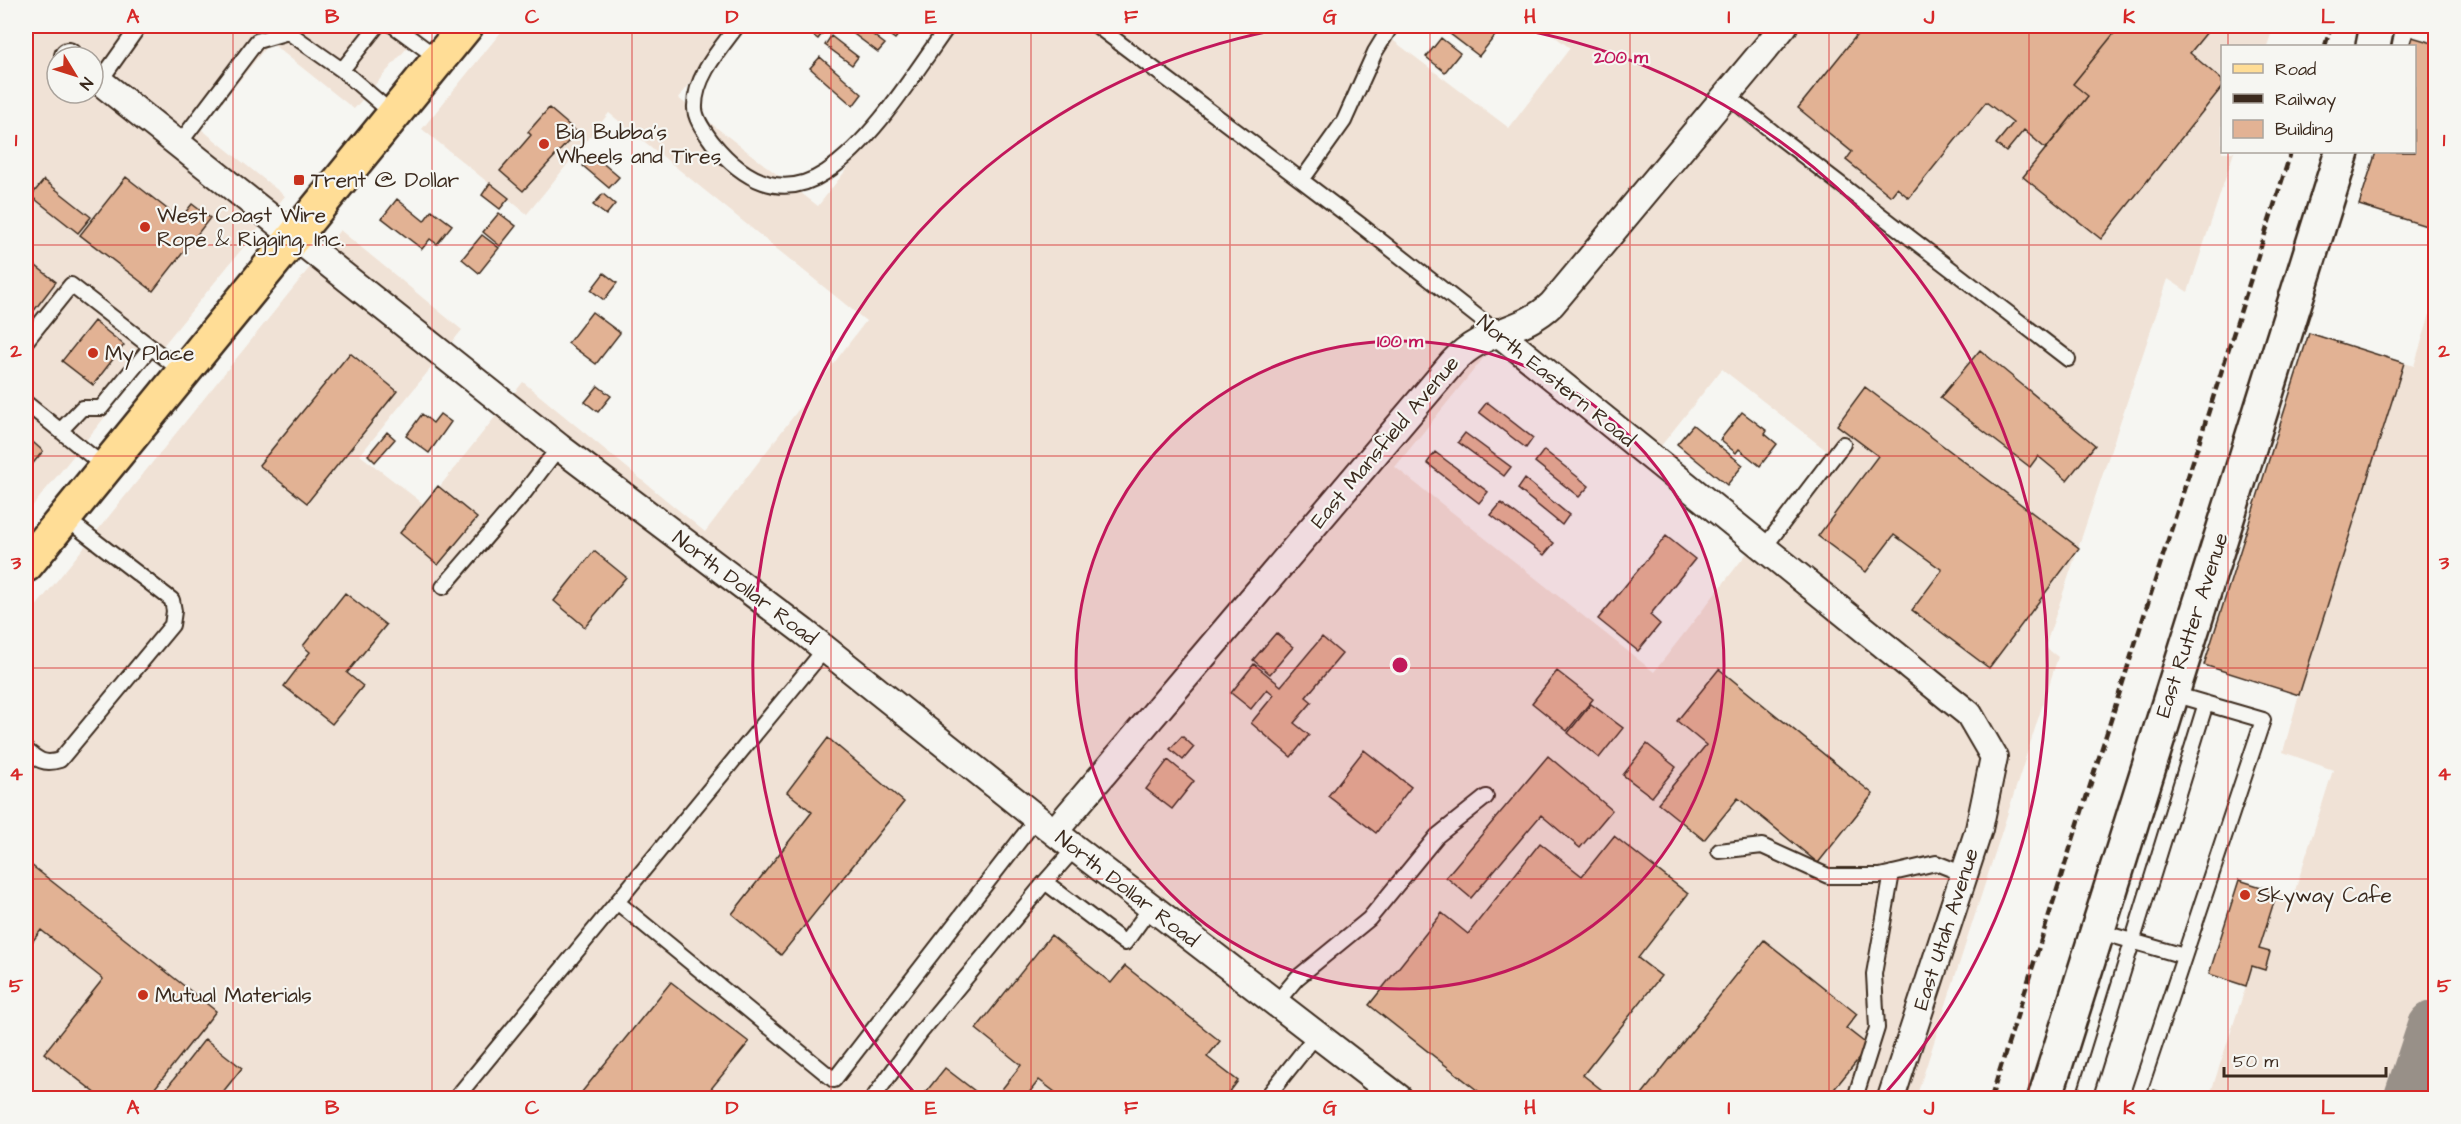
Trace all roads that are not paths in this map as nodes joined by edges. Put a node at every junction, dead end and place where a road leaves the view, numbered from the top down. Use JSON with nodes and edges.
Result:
{"nodes":[{"id":1,"x":139,"y":26,"type":"edge"},
{"id":2,"x":377,"y":26,"type":"edge"},
{"id":3,"x":394,"y":26,"type":"edge"},
{"id":4,"x":466,"y":26,"type":"edge"},
{"id":5,"x":737,"y":26,"type":"edge"},
{"id":6,"x":948,"y":26,"type":"edge"},
{"id":7,"x":1097,"y":26,"type":"edge"},
{"id":8,"x":1391,"y":26,"type":"edge"},
{"id":9,"x":1784,"y":26,"type":"edge"},
{"id":10,"x":2378,"y":26,"type":"edge"},
{"id":11,"x":291,"y":29,"type":"edge"},
{"id":12,"x":2373,"y":45,"type":"edge"},
{"id":13,"x":439,"y":59,"type":"junction"},
{"id":14,"x":105,"y":68,"type":"edge"},
{"id":15,"x":342,"y":70,"type":"junction"},
{"id":16,"x":105,"y":86,"type":"edge"},
{"id":17,"x":1727,"y":95,"type":"junction"},
{"id":18,"x":394,"y":114,"type":"junction"},
{"id":19,"x":179,"y":144,"type":"junction"},
{"id":20,"x":2342,"y":153,"type":"edge"},
{"id":21,"x":1302,"y":180,"type":"junction"},
{"id":22,"x":294,"y":235,"type":"junction"},
{"id":23,"x":1497,"y":332,"type":"junction"},
{"id":24,"x":26,"y":341,"type":"edge"},
{"id":25,"x":151,"y":347,"type":"junction"},
{"id":26,"x":2068,"y":359,"type":"dead end"},
{"id":27,"x":183,"y":372,"type":"junction"},
{"id":28,"x":26,"y":403,"type":"edge"},
{"id":29,"x":60,"y":431,"type":"junction"},
{"id":30,"x":1843,"y":444,"type":"dead end"},
{"id":31,"x":559,"y":447,"type":"junction"},
{"id":32,"x":105,"y":467,"type":"junction"},
{"id":33,"x":64,"y":517,"type":"junction"},
{"id":34,"x":1763,"y":549,"type":"junction"},
{"id":35,"x":26,"y":565,"type":"edge"},
{"id":36,"x":443,"y":587,"type":"dead end"},
{"id":37,"x":825,"y":649,"type":"junction"},
{"id":38,"x":2170,"y":693,"type":"junction"},
{"id":39,"x":2206,"y":703,"type":"junction"},
{"id":40,"x":26,"y":750,"type":"edge"},
{"id":41,"x":1994,"y":757,"type":"joint"},
{"id":42,"x":1486,"y":797,"type":"dead end"},
{"id":43,"x":1046,"y":825,"type":"junction"},
{"id":44,"x":1075,"y":848,"type":"junction"},
{"id":45,"x":1719,"y":850,"type":"dead end"},
{"id":46,"x":1892,"y":873,"type":"junction"},
{"id":47,"x":1964,"y":874,"type":"junction"},
{"id":48,"x":1046,"y":882,"type":"junction"},
{"id":49,"x":617,"y":902,"type":"junction"},
{"id":50,"x":1151,"y":907,"type":"junction"},
{"id":51,"x":2097,"y":931,"type":"junction"},
{"id":52,"x":2133,"y":941,"type":"junction"},
{"id":53,"x":2184,"y":956,"type":"junction"},
{"id":54,"x":1276,"y":1003,"type":"junction"},
{"id":55,"x":1317,"y":1034,"type":"junction"},
{"id":56,"x":1385,"y":1094,"type":"edge"},
{"id":57,"x":456,"y":1098,"type":"edge"},
{"id":58,"x":873,"y":1098,"type":"edge"},
{"id":59,"x":1266,"y":1098,"type":"edge"},
{"id":60,"x":1855,"y":1098,"type":"edge"},
{"id":61,"x":1891,"y":1098,"type":"edge"},
{"id":62,"x":2045,"y":1098,"type":"edge"},
{"id":63,"x":2084,"y":1098,"type":"edge"},
{"id":64,"x":2138,"y":1098,"type":"edge"}],
"edges":[{"from":1,"to":14,"type":"lane"},
{"from":2,"to":15,"type":"lane"},
{"from":3,"to":13,"type":"lane"},
{"from":4,"to":13,"type":"main road"},
{"from":5,"to":6,"type":"lane"},
{"from":7,"to":21,"type":"lane","name":"North Eastern Road"},
{"from":8,"to":21,"type":"lane"},
{"from":9,"to":17,"type":"street","name":"East Mansfield Avenue"},
{"from":10,"to":12,"type":"street"},
{"from":11,"to":15,"type":"lane"},
{"from":11,"to":19,"type":"lane"},
{"from":13,"to":18,"type":"main road"},
{"from":15,"to":18,"type":"lane"},
{"from":16,"to":19,"type":"street","name":"North Dollar Road"},
{"from":17,"to":23,"type":"street","name":"East Mansfield Avenue"},
{"from":17,"to":26,"type":"lane"},
{"from":18,"to":22,"type":"main road"},
{"from":19,"to":22,"type":"street","name":"North Dollar Road"},
{"from":20,"to":38,"type":"street","name":"East Rutter Avenue"},
{"from":21,"to":23,"type":"lane","name":"North Eastern Road"},
{"from":22,"to":27,"type":"main road"},
{"from":22,"to":31,"type":"street","name":"North Dollar Road"},
{"from":23,"to":34,"type":"street","name":"North Eastern Road"},
{"from":23,"to":43,"type":"street","name":"East Mansfield Avenue"},
{"from":24,"to":25,"type":"lane"},
{"from":25,"to":27,"type":"lane"},
{"from":25,"to":29,"type":"lane"},
{"from":27,"to":32,"type":"main road"},
{"from":28,"to":29,"type":"lane"},
{"from":29,"to":32,"type":"lane"},
{"from":30,"to":34,"type":"lane"},
{"from":31,"to":36,"type":"lane"},
{"from":31,"to":37,"type":"street","name":"North Dollar Road"},
{"from":32,"to":33,"type":"main road"},
{"from":33,"to":35,"type":"main road"},
{"from":33,"to":40,"type":"lane"},
{"from":34,"to":41,"type":"street","name":"North Eastern Road"},
{"from":37,"to":43,"type":"street","name":"North Dollar Road"},
{"from":37,"to":49,"type":"lane"},
{"from":38,"to":39,"type":"lane"},
{"from":38,"to":51,"type":"street","name":"East Rutter Avenue"},
{"from":39,"to":52,"type":"lane"},
{"from":39,"to":53,"type":"lane"},
{"from":41,"to":47,"type":"street","name":"East Utah Avenue"},
{"from":42,"to":54,"type":"lane"},
{"from":43,"to":44,"type":"street","name":"North Dollar Road"},
{"from":43,"to":49,"type":"lane"},
{"from":44,"to":48,"type":"lane"},
{"from":44,"to":50,"type":"street","name":"North Dollar Road"},
{"from":45,"to":46,"type":"lane"},
{"from":46,"to":47,"type":"lane"},
{"from":46,"to":60,"type":"lane"},
{"from":47,"to":61,"type":"street","name":"East Utah Avenue"},
{"from":48,"to":50,"type":"lane"},
{"from":48,"to":58,"type":"lane"},
{"from":49,"to":57,"type":"lane"},
{"from":50,"to":54,"type":"street","name":"North Dollar Road"},
{"from":51,"to":52,"type":"lane"},
{"from":51,"to":62,"type":"street","name":"East Rutter Avenue"},
{"from":52,"to":53,"type":"lane"},
{"from":52,"to":63,"type":"lane"},
{"from":53,"to":64,"type":"lane"},
{"from":54,"to":55,"type":"street","name":"North Dollar Road"},
{"from":55,"to":56,"type":"street","name":"North Dollar Road"},
{"from":55,"to":59,"type":"lane"}]}
